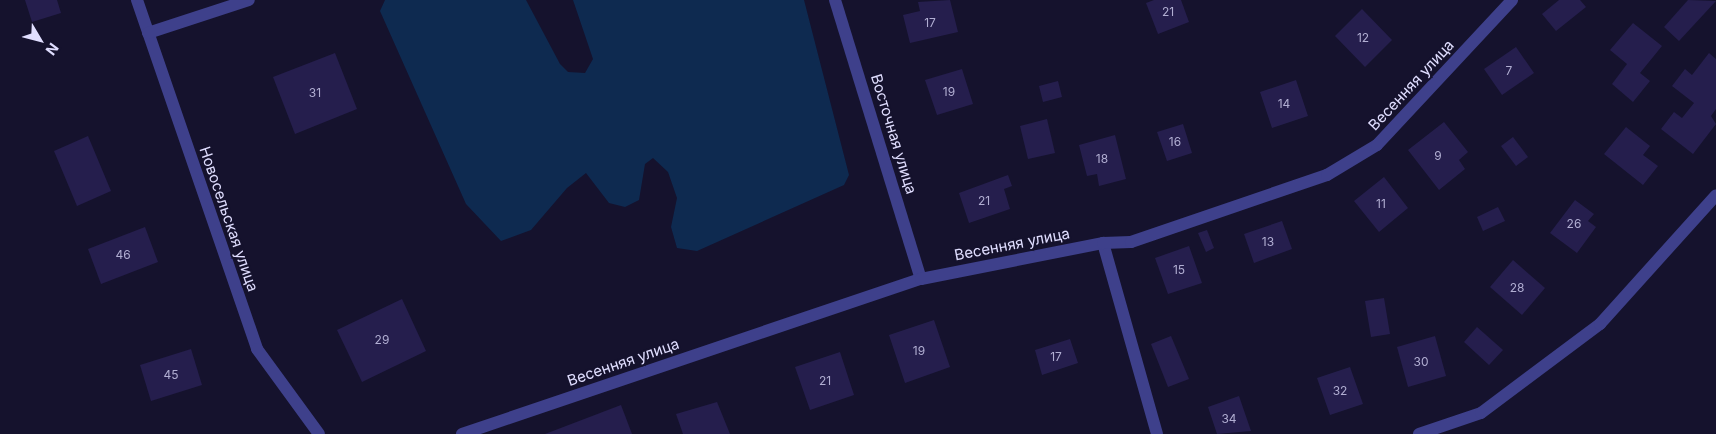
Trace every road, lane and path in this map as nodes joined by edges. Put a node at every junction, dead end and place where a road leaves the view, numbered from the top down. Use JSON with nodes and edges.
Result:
{"nodes":[{"id":1,"x":137,"y":0,"type":"edge"},
{"id":2,"x":249,"y":0,"type":"edge"},
{"id":3,"x":835,"y":0,"type":"edge"},
{"id":4,"x":1512,"y":0,"type":"edge"},
{"id":5,"x":148,"y":33,"type":"junction"},
{"id":6,"x":1716,"y":195,"type":"edge"},
{"id":7,"x":1103,"y":243,"type":"junction"},
{"id":8,"x":921,"y":279,"type":"junction"},
{"id":9,"x":318,"y":434,"type":"edge"},
{"id":10,"x":462,"y":434,"type":"edge"},
{"id":11,"x":1157,"y":434,"type":"edge"},
{"id":12,"x":1419,"y":434,"type":"edge"}],
"edges":[{"from":1,"to":5,"type":"street","name":"Новосельская улица"},
{"from":2,"to":5,"type":"street"},
{"from":3,"to":8,"type":"street","name":"Восточная улица"},
{"from":4,"to":7,"type":"street","name":"Весенняя улица"},
{"from":5,"to":9,"type":"street","name":"Новосельская улица"},
{"from":6,"to":12,"type":"street"},
{"from":7,"to":8,"type":"street","name":"Весенняя улица"},
{"from":7,"to":11,"type":"street"},
{"from":8,"to":10,"type":"street","name":"Весенняя улица"}]}
